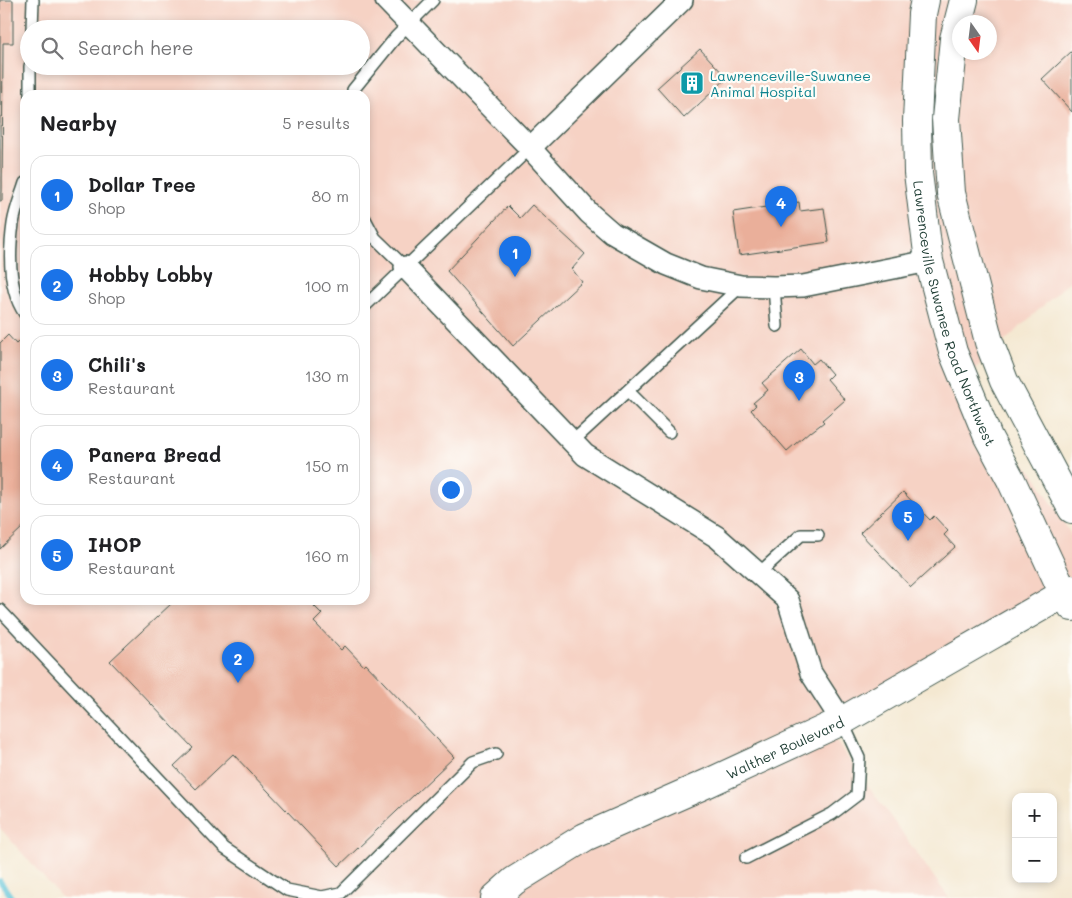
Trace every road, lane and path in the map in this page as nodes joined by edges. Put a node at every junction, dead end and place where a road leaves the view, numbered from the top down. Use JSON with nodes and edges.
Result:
{"nodes":[{"id":1,"x":33,"y":0,"type":"edge"},
{"id":2,"x":386,"y":0,"type":"edge"},
{"id":3,"x":433,"y":0,"type":"edge"},
{"id":4,"x":682,"y":0,"type":"edge"},
{"id":5,"x":925,"y":0,"type":"edge"},
{"id":6,"x":964,"y":0,"type":"edge"},
{"id":7,"x":32,"y":20,"type":"edge"},
{"id":8,"x":409,"y":24,"type":"junction"},
{"id":9,"x":370,"y":69,"type":"edge"},
{"id":10,"x":30,"y":75,"type":"edge"},
{"id":11,"x":365,"y":75,"type":"edge"},
{"id":12,"x":30,"y":90,"type":"edge"},
{"id":13,"x":353,"y":90,"type":"edge"},
{"id":14,"x":530,"y":148,"type":"junction"},
{"id":15,"x":20,"y":200,"type":"edge"},
{"id":16,"x":370,"y":228,"type":"edge"},
{"id":17,"x":929,"y":261,"type":"junction"},
{"id":18,"x":405,"y":267,"type":"junction"},
{"id":19,"x":741,"y":286,"type":"junction"},
{"id":20,"x":774,"y":287,"type":"junction"},
{"id":21,"x":370,"y":301,"type":"edge"},
{"id":22,"x":20,"y":307,"type":"edge"},
{"id":23,"x":777,"y":326,"type":"dead end"},
{"id":24,"x":628,"y":391,"type":"junction"},
{"id":25,"x":669,"y":432,"type":"dead end"},
{"id":26,"x":572,"y":442,"type":"junction"},
{"id":27,"x":1072,"y":509,"type":"edge"},
{"id":28,"x":818,"y":535,"type":"dead end"},
{"id":29,"x":758,"y":574,"type":"junction"},
{"id":30,"x":1069,"y":597,"type":"edge"},
{"id":31,"x":0,"y":610,"type":"edge"},
{"id":32,"x":842,"y":721,"type":"junction"},
{"id":33,"x":496,"y":754,"type":"dead end"},
{"id":34,"x":746,"y":858,"type":"dead end"},
{"id":35,"x":495,"y":898,"type":"edge"}],
"edges":[{"from":1,"to":7,"type":"lane"},
{"from":2,"to":8,"type":"street"},
{"from":3,"to":8,"type":"lane"},
{"from":4,"to":14,"type":"street"},
{"from":5,"to":17,"type":"main road","name":"Lawrenceville Suwanee Road Northwest"},
{"from":6,"to":27,"type":"main road","name":"Lawrenceville Suwanee Road Northwest"},
{"from":8,"to":9,"type":"lane"},
{"from":8,"to":14,"type":"street"},
{"from":10,"to":12,"type":"lane"},
{"from":11,"to":13,"type":"lane"},
{"from":14,"to":18,"type":"lane"},
{"from":14,"to":19,"type":"street"},
{"from":15,"to":22,"type":"lane"},
{"from":16,"to":18,"type":"lane"},
{"from":17,"to":20,"type":"street"},
{"from":17,"to":30,"type":"main road","name":"Lawrenceville Suwanee Road Northwest"},
{"from":18,"to":21,"type":"lane"},
{"from":18,"to":26,"type":"street"},
{"from":19,"to":20,"type":"street"},
{"from":19,"to":24,"type":"lane"},
{"from":20,"to":23,"type":"lane"},
{"from":24,"to":25,"type":"lane"},
{"from":24,"to":26,"type":"lane"},
{"from":26,"to":29,"type":"street"},
{"from":28,"to":29,"type":"lane"},
{"from":29,"to":32,"type":"street"},
{"from":30,"to":32,"type":"main road","name":"Walther Boulevard"},
{"from":31,"to":33,"type":"lane"},
{"from":32,"to":34,"type":"lane"},
{"from":32,"to":35,"type":"main road","name":"Walther Boulevard"}]}
